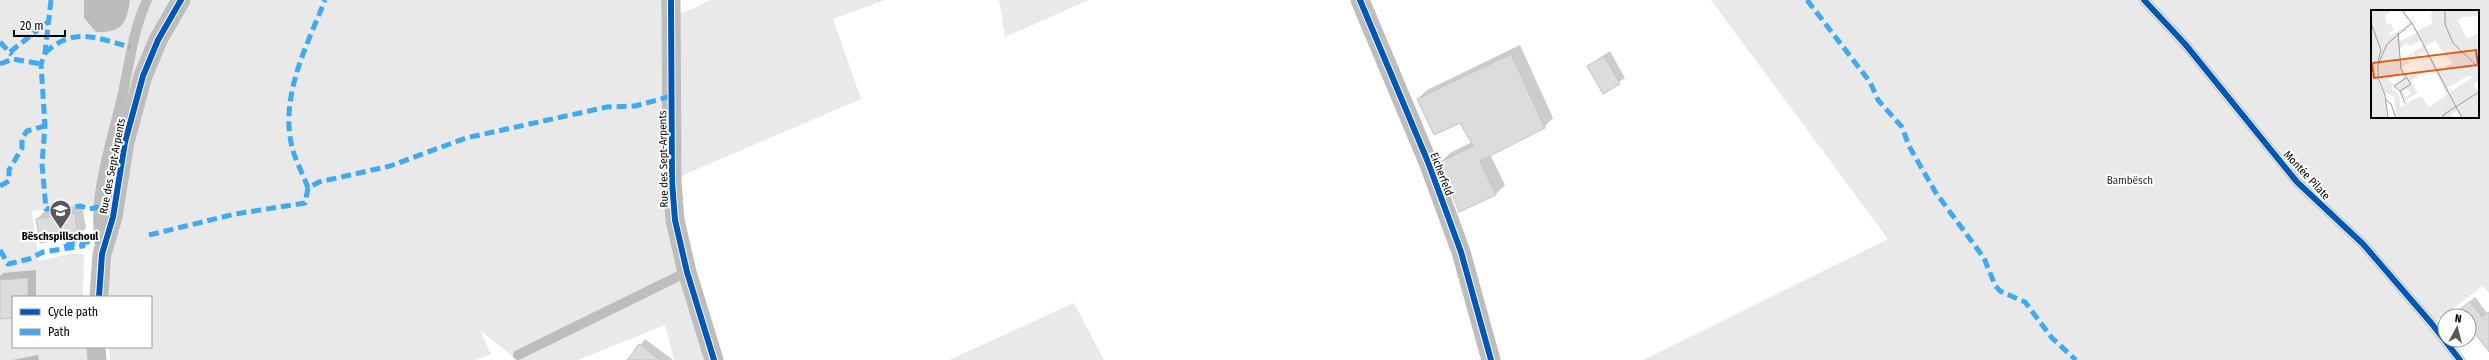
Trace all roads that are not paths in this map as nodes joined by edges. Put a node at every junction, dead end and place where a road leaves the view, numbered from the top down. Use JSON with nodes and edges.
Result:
{"nodes":[{"id":1,"x":147,"y":0,"type":"edge"},
{"id":2,"x":182,"y":0,"type":"edge"},
{"id":3,"x":671,"y":0,"type":"edge"},
{"id":4,"x":1360,"y":0,"type":"edge"},
{"id":5,"x":2144,"y":0,"type":"edge"},
{"id":6,"x":102,"y":254,"type":"junction"},
{"id":7,"x":687,"y":272,"type":"junction"},
{"id":8,"x":99,"y":296,"type":"edge"},
{"id":9,"x":96,"y":348,"type":"edge"},
{"id":10,"x":518,"y":355,"type":"dead end"},
{"id":11,"x":97,"y":360,"type":"edge"},
{"id":12,"x":714,"y":360,"type":"edge"},
{"id":13,"x":1491,"y":360,"type":"edge"},
{"id":14,"x":2460,"y":360,"type":"edge"}],
"edges":[{"from":1,"to":6,"type":"lane"},
{"from":2,"to":6,"type":"street","name":"Rue des Sept-Arpents"},
{"from":3,"to":7,"type":"street","name":"Rue des Sept-Arpents"},
{"from":4,"to":13,"type":"street","name":"Eicherfeld"},
{"from":5,"to":14,"type":"lane","name":"Montée Pilate"},
{"from":6,"to":8,"type":"street","name":"Rue des Sept-Arpents"},
{"from":7,"to":10,"type":"lane"},
{"from":7,"to":12,"type":"street","name":"Rue des Sept-Arpents"},
{"from":9,"to":11,"type":"street"}]}
